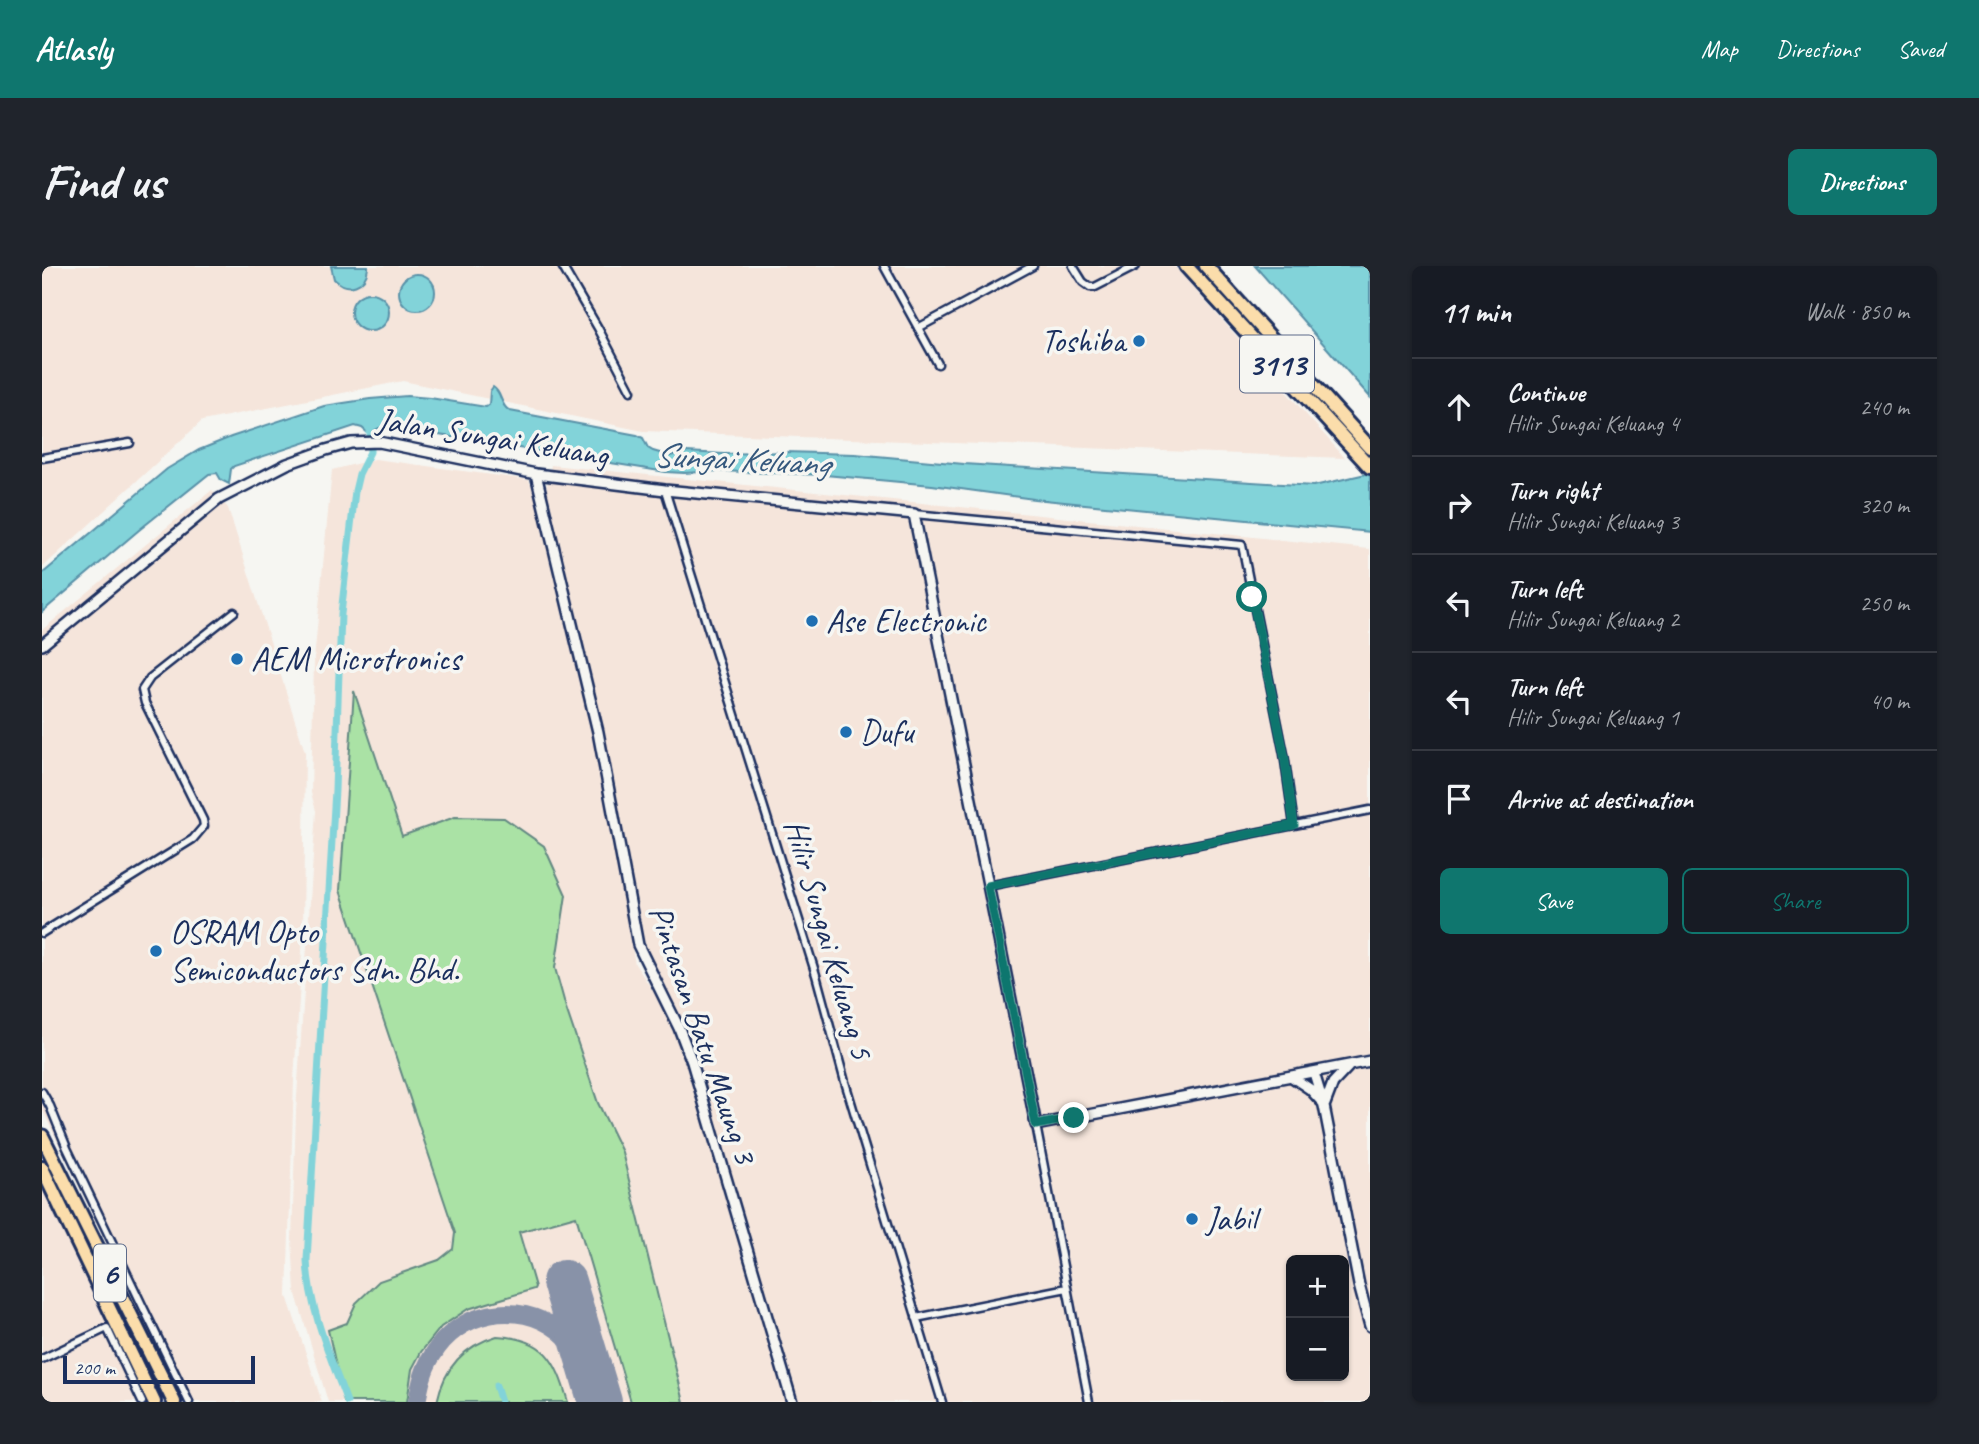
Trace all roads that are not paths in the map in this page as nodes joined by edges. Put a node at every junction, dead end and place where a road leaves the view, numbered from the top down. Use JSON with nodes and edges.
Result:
{"nodes":[{"id":1,"x":562,"y":266,"type":"edge"},
{"id":2,"x":884,"y":266,"type":"edge"},
{"id":3,"x":1033,"y":266,"type":"edge"},
{"id":4,"x":1073,"y":266,"type":"edge"},
{"id":5,"x":1136,"y":266,"type":"edge"},
{"id":6,"x":1186,"y":266,"type":"edge"},
{"id":7,"x":1195,"y":266,"type":"edge"},
{"id":8,"x":1206,"y":266,"type":"edge"},
{"id":9,"x":1214,"y":266,"type":"edge"},
{"id":10,"x":918,"y":328,"type":"junction"},
{"id":11,"x":939,"y":363,"type":"dead end"},
{"id":12,"x":631,"y":391,"type":"dead end"},
{"id":13,"x":1370,"y":438,"type":"edge"},
{"id":14,"x":130,"y":443,"type":"dead end"},
{"id":15,"x":1370,"y":448,"type":"edge"},
{"id":16,"x":42,"y":458,"type":"edge"},
{"id":17,"x":1369,"y":463,"type":"edge"},
{"id":18,"x":537,"y":474,"type":"junction"},
{"id":19,"x":665,"y":490,"type":"junction"},
{"id":20,"x":914,"y":513,"type":"junction"},
{"id":21,"x":233,"y":611,"type":"dead end"},
{"id":22,"x":42,"y":645,"type":"edge"},
{"id":23,"x":1370,"y":810,"type":"edge"},
{"id":24,"x":1294,"y":825,"type":"junction"},
{"id":25,"x":988,"y":886,"type":"junction"},
{"id":26,"x":42,"y":933,"type":"edge"},
{"id":27,"x":1370,"y":1061,"type":"edge"},
{"id":28,"x":1349,"y":1066,"type":"junction"},
{"id":29,"x":1319,"y":1072,"type":"junction"},
{"id":30,"x":1292,"y":1077,"type":"junction"},
{"id":31,"x":42,"y":1092,"type":"edge"},
{"id":32,"x":1324,"y":1106,"type":"junction"},
{"id":33,"x":1036,"y":1125,"type":"junction"},
{"id":34,"x":42,"y":1136,"type":"edge"},
{"id":35,"x":42,"y":1168,"type":"edge"},
{"id":36,"x":46,"y":1179,"type":"edge"},
{"id":37,"x":1067,"y":1288,"type":"junction"},
{"id":38,"x":916,"y":1318,"type":"junction"},
{"id":39,"x":1370,"y":1326,"type":"edge"},
{"id":40,"x":42,"y":1359,"type":"edge"},
{"id":41,"x":142,"y":1402,"type":"edge"},
{"id":42,"x":154,"y":1402,"type":"edge"},
{"id":43,"x":173,"y":1402,"type":"edge"},
{"id":44,"x":189,"y":1402,"type":"edge"},
{"id":45,"x":792,"y":1402,"type":"edge"},
{"id":46,"x":942,"y":1402,"type":"edge"},
{"id":47,"x":1089,"y":1402,"type":"edge"}],
"edges":[{"from":1,"to":12,"type":"street"},
{"from":2,"to":10,"type":"street"},
{"from":3,"to":10,"type":"street"},
{"from":4,"to":5,"type":"street"},
{"from":6,"to":17,"type":"highway","number":"3113"},
{"from":7,"to":17,"type":"highway","number":"3113"},
{"from":8,"to":15,"type":"highway","number":"3113"},
{"from":9,"to":13,"type":"highway","number":"3113"},
{"from":10,"to":11,"type":"street"},
{"from":14,"to":16,"type":"street"},
{"from":18,"to":19,"type":"street","name":"Jalan Sungai Keluang"},
{"from":18,"to":22,"type":"street","name":"Jalan Sungai Keluang"},
{"from":18,"to":45,"type":"street","name":"Pintasan Batu Maung 3"},
{"from":19,"to":20,"type":"street","name":"Jalan Sungai Keluang"},
{"from":19,"to":38,"type":"street","name":"Hilir Sungai Keluang 5"},
{"from":20,"to":24,"type":"street"},
{"from":20,"to":25,"type":"street"},
{"from":21,"to":26,"type":"street"},
{"from":23,"to":24,"type":"street"},
{"from":24,"to":25,"type":"street"},
{"from":25,"to":33,"type":"street"},
{"from":27,"to":28,"type":"street"},
{"from":28,"to":29,"type":"street"},
{"from":28,"to":32,"type":"street"},
{"from":29,"to":30,"type":"street"},
{"from":29,"to":32,"type":"street"},
{"from":30,"to":32,"type":"street"},
{"from":30,"to":33,"type":"street"},
{"from":31,"to":44,"type":"street"},
{"from":32,"to":39,"type":"street"},
{"from":33,"to":37,"type":"street"},
{"from":34,"to":43,"type":"highway","number":"6"},
{"from":35,"to":36,"type":"highway","number":"6"},
{"from":36,"to":42,"type":"highway","number":"6"},
{"from":37,"to":38,"type":"street"},
{"from":37,"to":47,"type":"street"},
{"from":38,"to":46,"type":"street","name":"Hilir Sungai Keluang 5"},
{"from":40,"to":41,"type":"street"}]}
